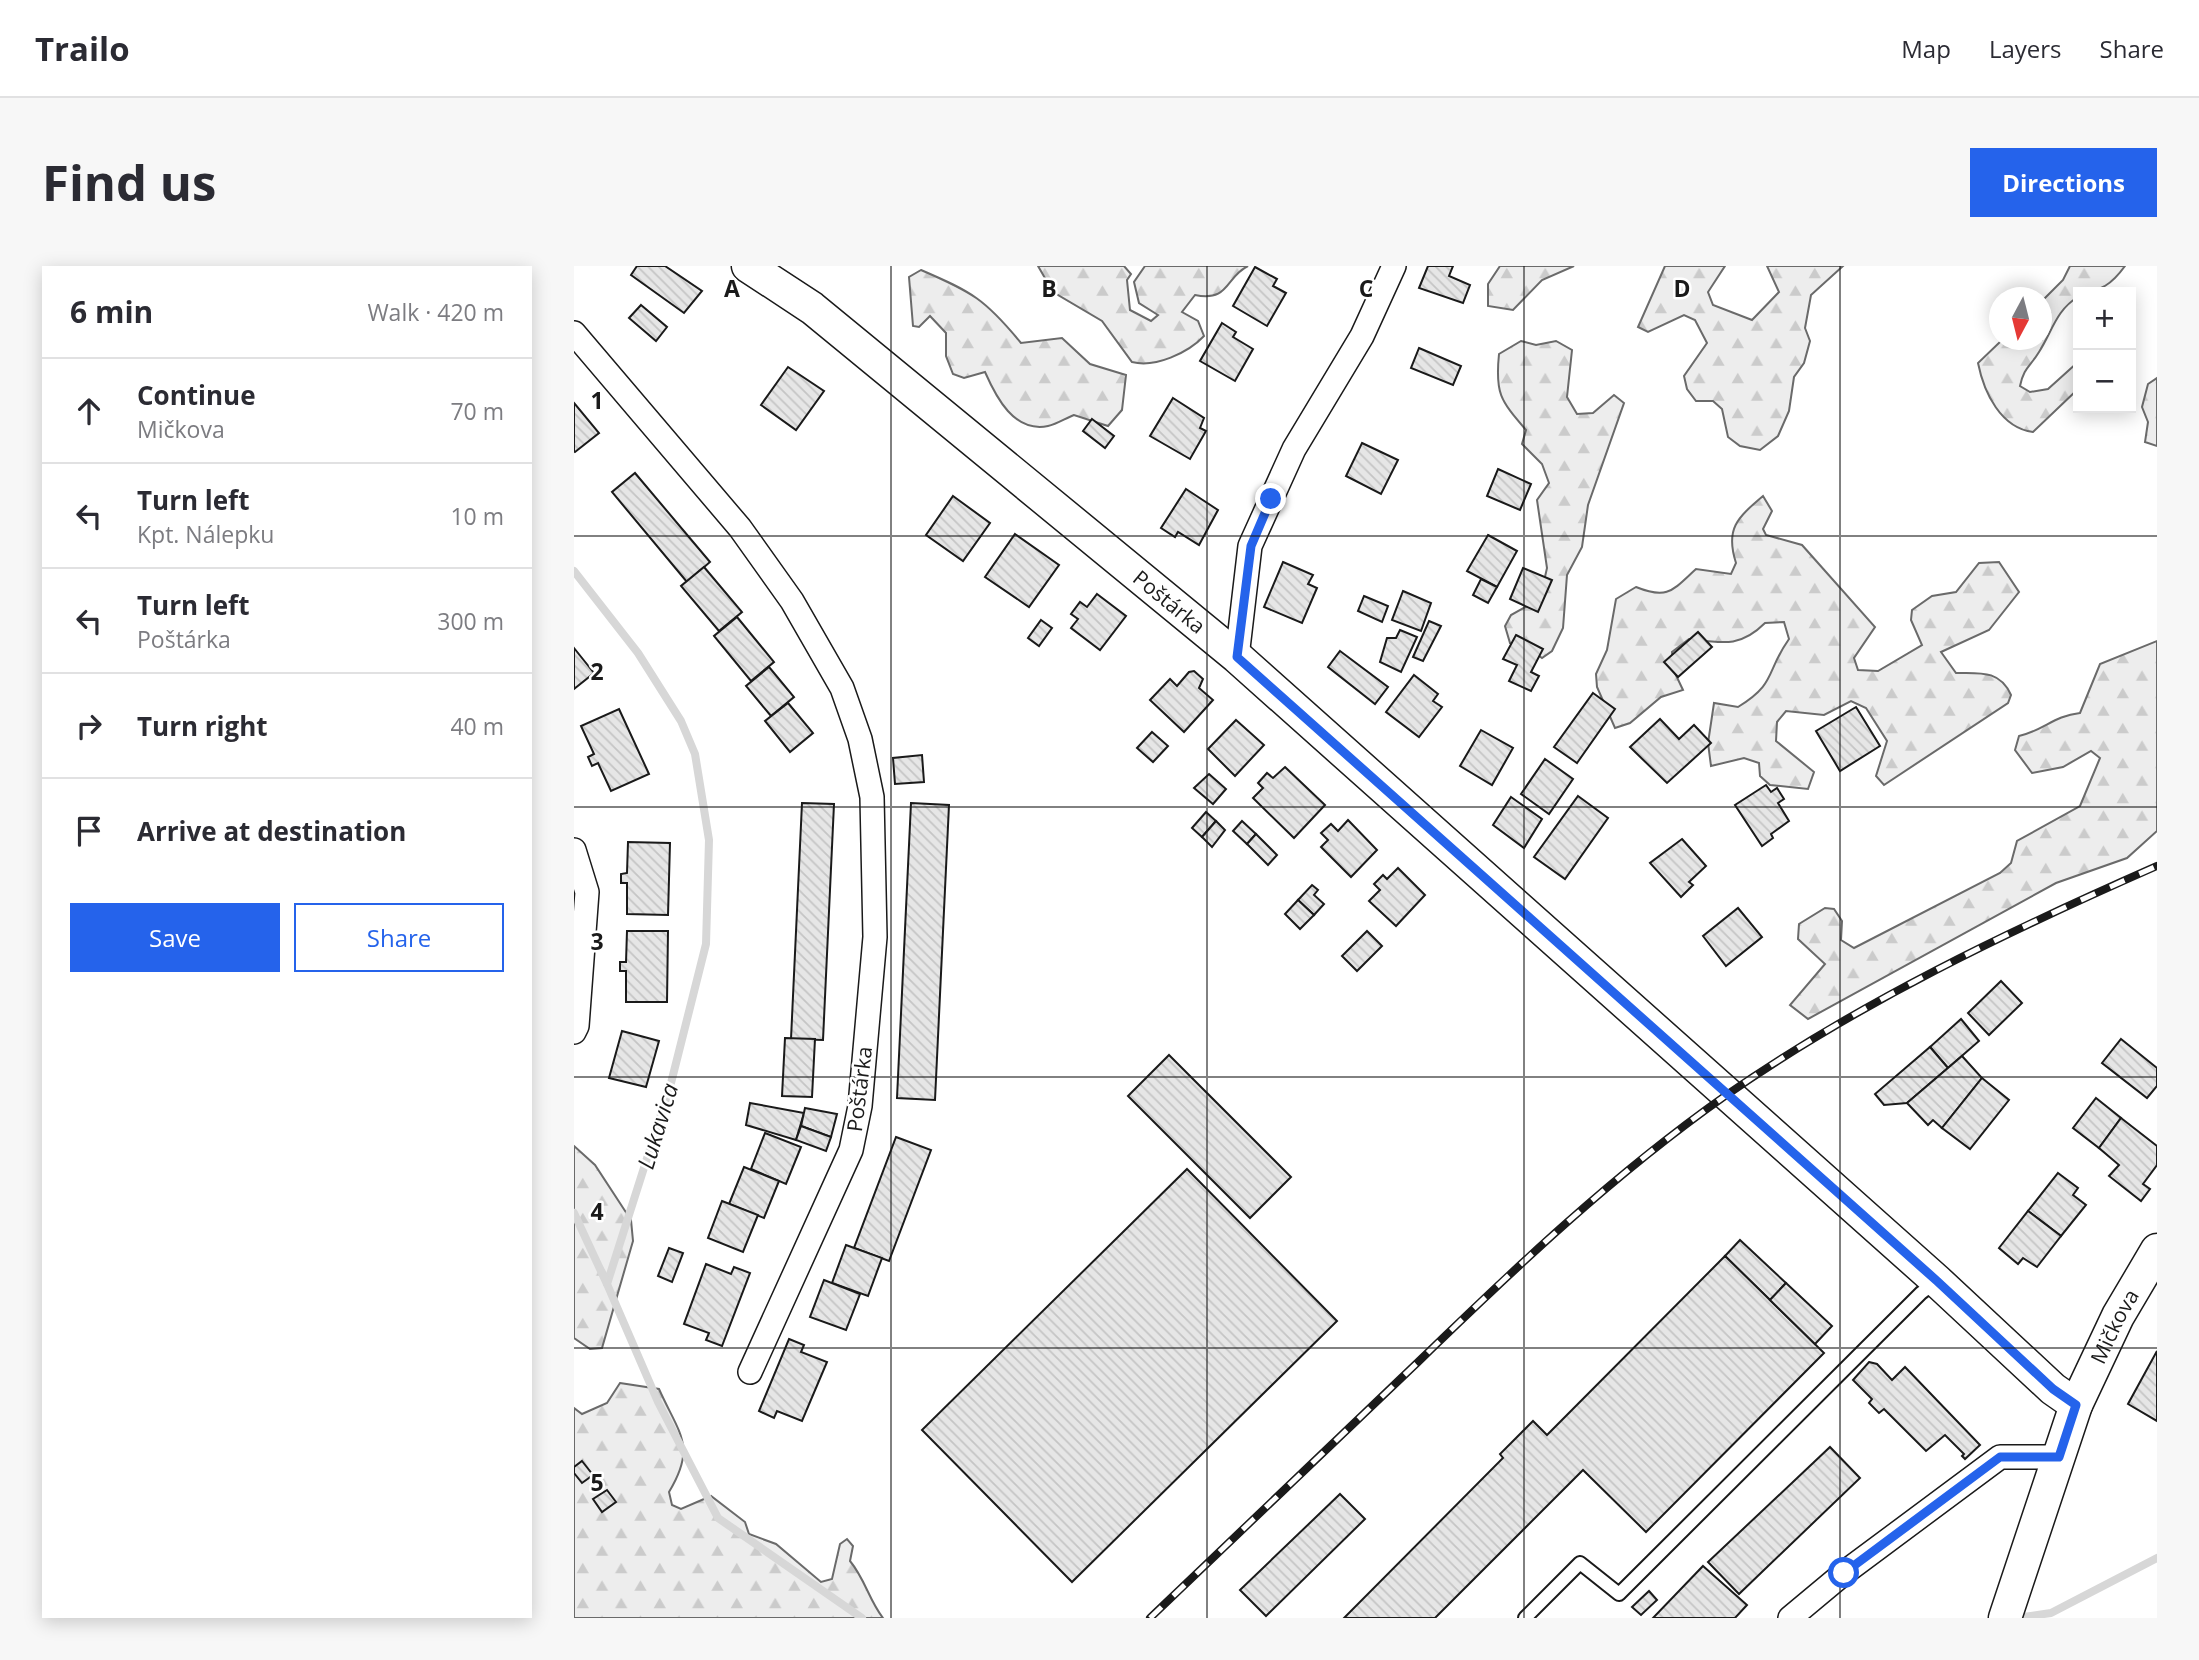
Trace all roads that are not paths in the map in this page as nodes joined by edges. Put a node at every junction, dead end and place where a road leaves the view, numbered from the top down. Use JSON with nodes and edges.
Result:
{"nodes":[{"id":1,"x":748,"y":266,"type":"edge"},
{"id":2,"x":1394,"y":266,"type":"edge"},
{"id":3,"x":574,"y":333,"type":"edge"},
{"id":4,"x":1237,"y":657,"type":"junction"},
{"id":5,"x":574,"y":850,"type":"edge"},
{"id":6,"x":574,"y":1032,"type":"edge"},
{"id":7,"x":2157,"y":1250,"type":"edge"},
{"id":8,"x":1937,"y":1281,"type":"junction"},
{"id":9,"x":750,"y":1372,"type":"dead end"},
{"id":10,"x":2076,"y":1405,"type":"junction"},
{"id":11,"x":2059,"y":1457,"type":"junction"},
{"id":12,"x":1525,"y":1618,"type":"edge"},
{"id":13,"x":1790,"y":1618,"type":"edge"},
{"id":14,"x":2005,"y":1618,"type":"edge"}],
"edges":[{"from":1,"to":4,"type":"street","name":"Poštárka"},
{"from":2,"to":4,"type":"street"},
{"from":3,"to":9,"type":"street","name":"Poštárka"},
{"from":4,"to":8,"type":"street","name":"Poštárka"},
{"from":5,"to":6,"type":"street"},
{"from":7,"to":10,"type":"street","name":"Mičkova"},
{"from":8,"to":10,"type":"street","name":"Poštárka"},
{"from":8,"to":12,"type":"lane"},
{"from":10,"to":11,"type":"street","name":"Mičkova"},
{"from":11,"to":13,"type":"street"},
{"from":11,"to":14,"type":"street","name":"Mičkova"}]}
